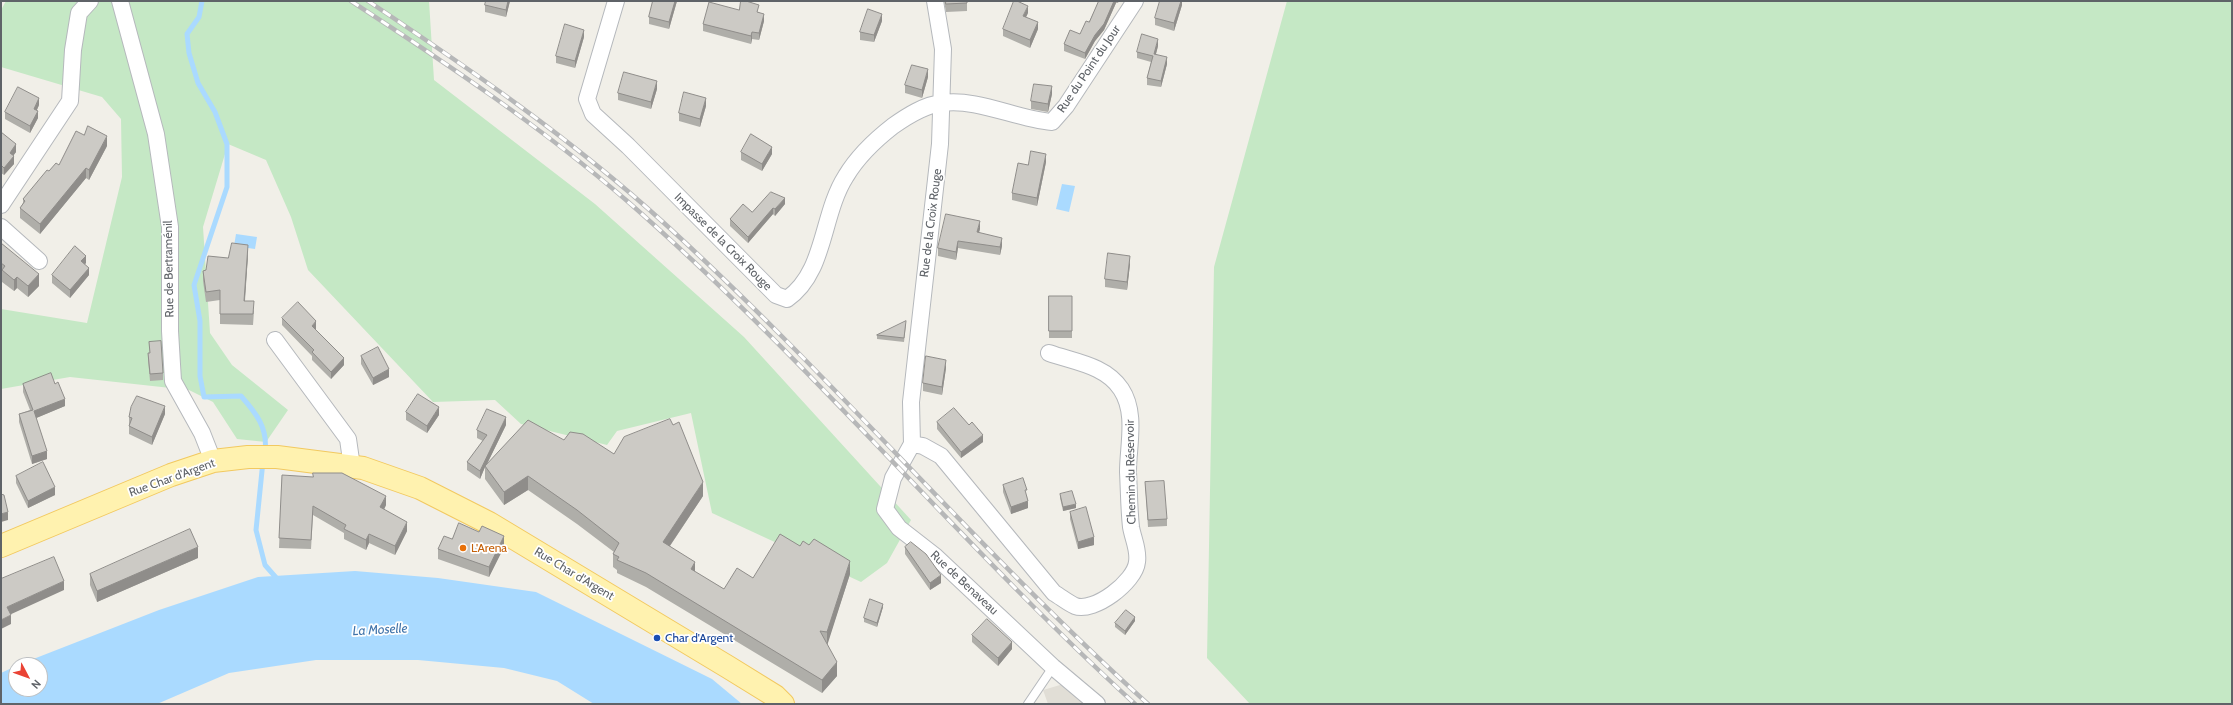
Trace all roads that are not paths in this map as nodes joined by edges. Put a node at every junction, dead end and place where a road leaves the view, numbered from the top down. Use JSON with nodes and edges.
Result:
{"nodes":[{"id":1,"x":90,"y":1,"type":"edge"},
{"id":2,"x":120,"y":1,"type":"edge"},
{"id":3,"x":616,"y":1,"type":"edge"},
{"id":4,"x":934,"y":1,"type":"edge"},
{"id":5,"x":1135,"y":1,"type":"edge"},
{"id":6,"x":941,"y":103,"type":"junction"},
{"id":7,"x":1,"y":205,"type":"edge"},
{"id":8,"x":1,"y":227,"type":"edge"},
{"id":9,"x":39,"y":261,"type":"dead end"},
{"id":10,"x":275,"y":340,"type":"dead end"},
{"id":11,"x":1049,"y":353,"type":"dead end"},
{"id":12,"x":912,"y":444,"type":"junction"},
{"id":13,"x":213,"y":461,"type":"junction"},
{"id":14,"x":352,"y":467,"type":"junction"},
{"id":15,"x":1,"y":546,"type":"edge"},
{"id":16,"x":1053,"y":667,"type":"junction"},
{"id":17,"x":783,"y":704,"type":"edge"},
{"id":18,"x":1028,"y":704,"type":"edge"},
{"id":19,"x":1097,"y":704,"type":"edge"}],
"edges":[{"from":1,"to":7,"type":"street"},
{"from":2,"to":13,"type":"street","name":"Rue de Bertraménil"},
{"from":3,"to":6,"type":"street","name":"Impasse de la Croix Rouge"},
{"from":4,"to":6,"type":"street","name":"Rue de la Croix Rouge"},
{"from":5,"to":6,"type":"street","name":"Rue du Point du Jour"},
{"from":6,"to":12,"type":"street","name":"Rue de la Croix Rouge"},
{"from":8,"to":9,"type":"street"},
{"from":10,"to":14,"type":"street"},
{"from":11,"to":12,"type":"street","name":"Chemin du Réservoir"},
{"from":12,"to":16,"type":"street","name":"Rue de Benaveau"},
{"from":13,"to":14,"type":"main road","name":"Rue Char d'Argent"},
{"from":13,"to":15,"type":"main road","name":"Rue Char d'Argent"},
{"from":14,"to":17,"type":"main road","name":"Rue Char d'Argent"},
{"from":16,"to":18,"type":"lane"},
{"from":16,"to":19,"type":"street","name":"Rue de Benaveau"}]}
